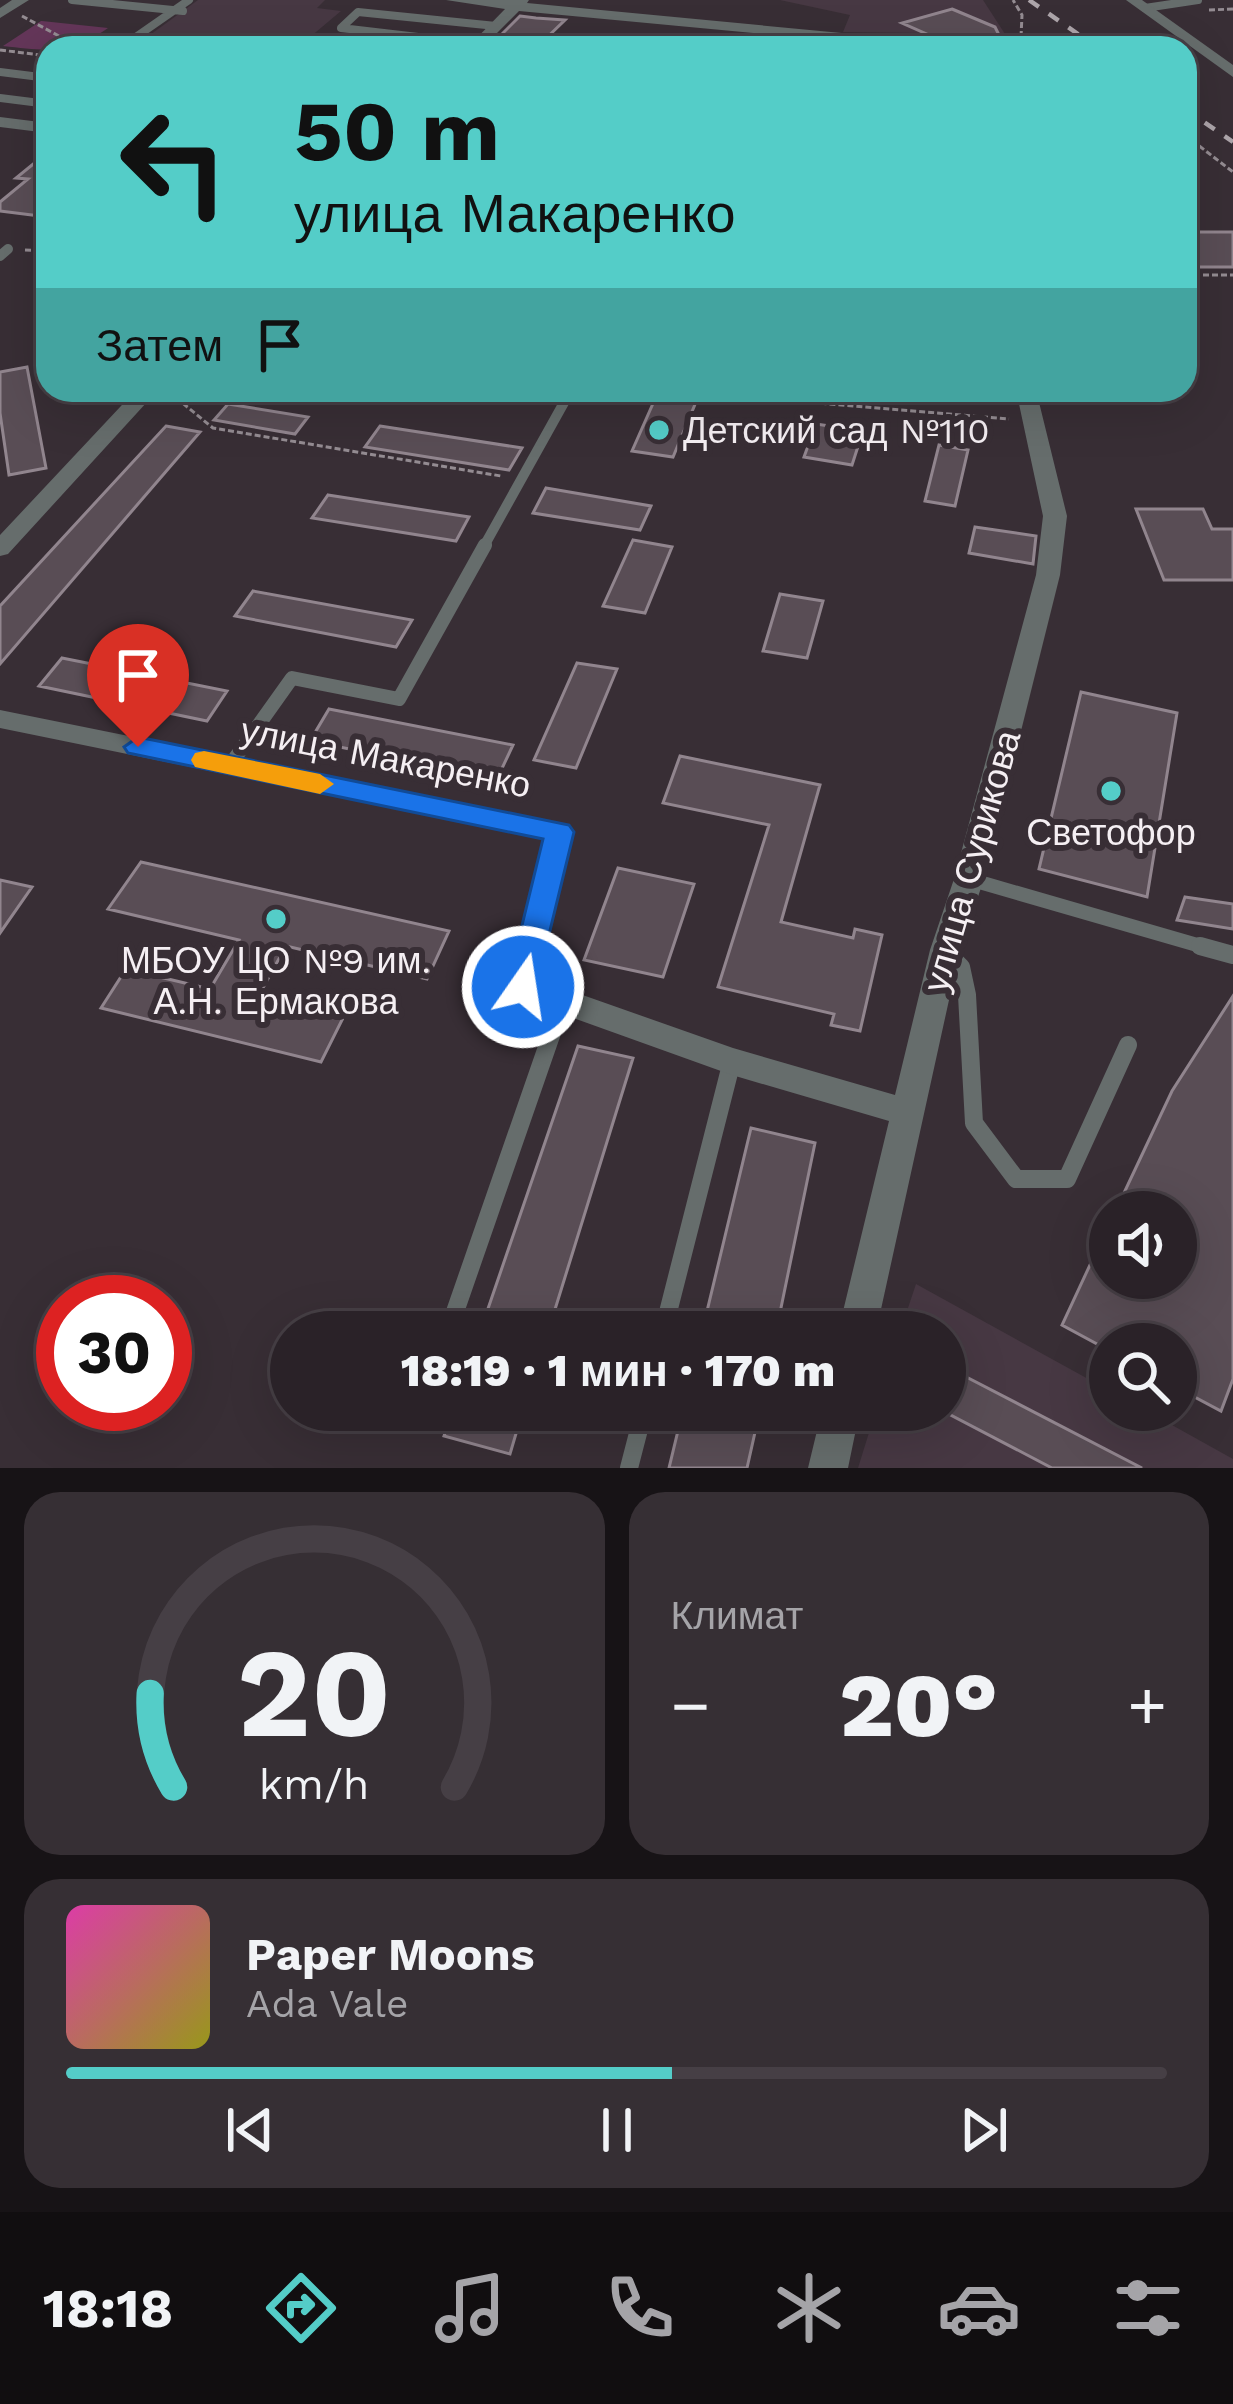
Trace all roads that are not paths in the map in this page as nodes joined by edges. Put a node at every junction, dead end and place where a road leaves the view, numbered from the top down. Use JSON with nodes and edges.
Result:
{"nodes":[{"id":1,"x":72,"y":0,"type":"edge"},
{"id":2,"x":189,"y":0,"type":"edge"},
{"id":3,"x":407,"y":0,"type":"edge"},
{"id":4,"x":453,"y":0,"type":"edge"},
{"id":5,"x":1198,"y":0,"type":"edge"},
{"id":6,"x":519,"y":3,"type":"edge"},
{"id":7,"x":1139,"y":4,"type":"edge"},
{"id":8,"x":565,"y":5,"type":"edge"},
{"id":9,"x":179,"y":11,"type":"junction"},
{"id":10,"x":390,"y":16,"type":"junction"},
{"id":11,"x":496,"y":26,"type":"junction"},
{"id":12,"x":139,"y":36,"type":"edge"},
{"id":13,"x":401,"y":36,"type":"edge"},
{"id":14,"x":486,"y":36,"type":"edge"},
{"id":15,"x":835,"y":36,"type":"edge"},
{"id":16,"x":1183,"y":36,"type":"edge"},
{"id":17,"x":1197,"y":46,"type":"edge"},
{"id":18,"x":0,"y":72,"type":"edge"},
{"id":19,"x":1233,"y":72,"type":"edge"},
{"id":20,"x":36,"y":76,"type":"edge"},
{"id":21,"x":0,"y":98,"type":"edge"},
{"id":22,"x":36,"y":100,"type":"edge"},
{"id":23,"x":36,"y":109,"type":"edge"},
{"id":24,"x":0,"y":122,"type":"edge"},
{"id":25,"x":19,"y":125,"type":"junction"},
{"id":26,"x":36,"y":127,"type":"edge"},
{"id":27,"x":137,"y":402,"type":"edge"},
{"id":28,"x":564,"y":402,"type":"edge"},
{"id":29,"x":1029,"y":402,"type":"edge"},
{"id":30,"x":0,"y":549,"type":"edge"},
{"id":31,"x":0,"y":718,"type":"edge"},
{"id":32,"x":230,"y":765,"type":"junction"},
{"id":33,"x":970,"y":879,"type":"junction"},
{"id":34,"x":944,"y":950,"type":"junction"},
{"id":35,"x":1233,"y":956,"type":"edge"},
{"id":36,"x":563,"y":1001,"type":"junction"},
{"id":37,"x":1128,"y":1045,"type":"dead end"},
{"id":38,"x":732,"y":1061,"type":"junction"},
{"id":39,"x":905,"y":1112,"type":"junction"},
{"id":40,"x":455,"y":1311,"type":"edge"},
{"id":41,"x":668,"y":1311,"type":"edge"},
{"id":42,"x":862,"y":1311,"type":"edge"},
{"id":43,"x":639,"y":1431,"type":"edge"},
{"id":44,"x":836,"y":1431,"type":"edge"},
{"id":45,"x":629,"y":1468,"type":"edge"},
{"id":46,"x":828,"y":1468,"type":"edge"}],
"edges":[{"from":1,"to":9,"type":"lane"},
{"from":2,"to":9,"type":"lane"},
{"from":3,"to":10,"type":"lane"},
{"from":4,"to":6,"type":"street"},
{"from":5,"to":7,"type":"lane"},
{"from":6,"to":8,"type":"street"},
{"from":6,"to":11,"type":"street"},
{"from":7,"to":16,"type":"street"},
{"from":8,"to":15,"type":"street"},
{"from":9,"to":12,"type":"lane"},
{"from":10,"to":11,"type":"lane"},
{"from":10,"to":13,"type":"lane"},
{"from":11,"to":14,"type":"street"},
{"from":17,"to":19,"type":"street"},
{"from":18,"to":20,"type":"lane"},
{"from":21,"to":22,"type":"lane"},
{"from":23,"to":25,"type":"lane"},
{"from":24,"to":25,"type":"street"},
{"from":25,"to":26,"type":"street"},
{"from":27,"to":30,"type":"street"},
{"from":28,"to":32,"type":"lane"},
{"from":29,"to":33,"type":"street","name":"улица Сурикова"},
{"from":31,"to":32,"type":"street","name":"улица Макаренко"},
{"from":32,"to":36,"type":"street","name":"улица Макаренко"},
{"from":33,"to":34,"type":"street","name":"улица Сурикова"},
{"from":33,"to":35,"type":"lane"},
{"from":34,"to":37,"type":"lane"},
{"from":34,"to":39,"type":"street","name":"улица Сурикова"},
{"from":36,"to":38,"type":"street","name":"улица Макаренко"},
{"from":36,"to":40,"type":"lane"},
{"from":38,"to":39,"type":"street","name":"улица Макаренко"},
{"from":38,"to":41,"type":"lane"},
{"from":39,"to":42,"type":"street","name":"улица Сурикова"},
{"from":43,"to":45,"type":"lane"},
{"from":44,"to":46,"type":"street"}]}
